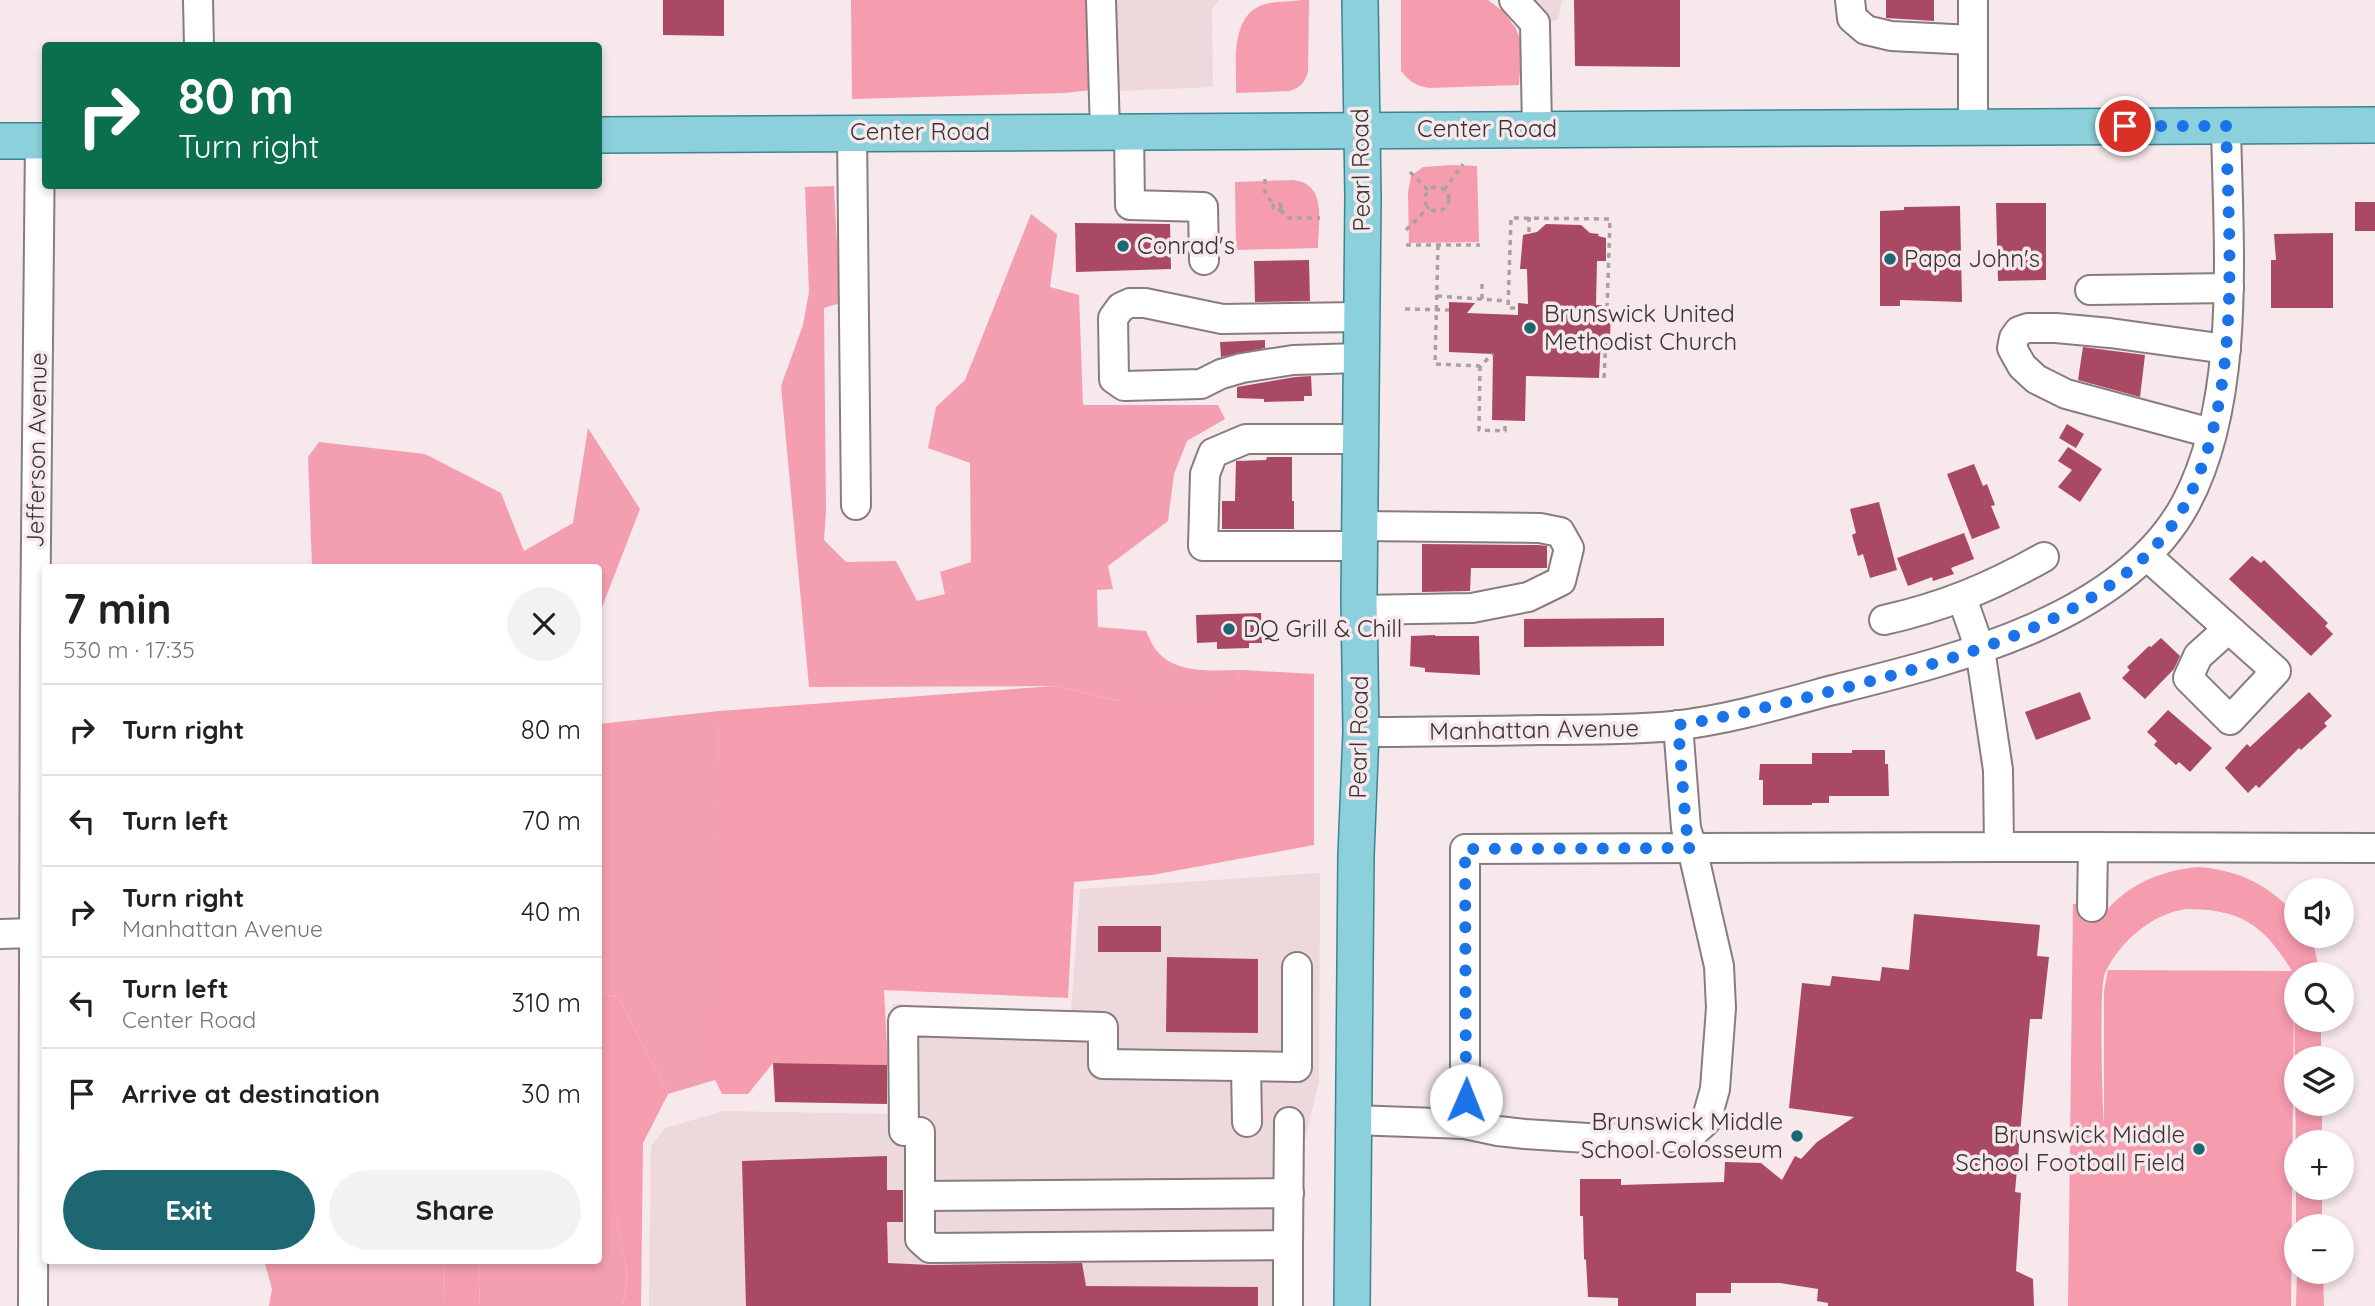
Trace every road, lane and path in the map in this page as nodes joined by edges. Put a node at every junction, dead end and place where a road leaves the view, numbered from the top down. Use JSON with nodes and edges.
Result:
{"nodes":[{"id":1,"x":198,"y":0,"type":"edge"},
{"id":2,"x":1101,"y":0,"type":"edge"},
{"id":3,"x":1360,"y":0,"type":"edge"},
{"id":4,"x":1514,"y":0,"type":"edge"},
{"id":5,"x":1850,"y":0,"type":"edge"},
{"id":6,"x":1973,"y":0,"type":"edge"},
{"id":7,"x":1538,"y":11,"type":"edge"},
{"id":8,"x":1973,"y":40,"type":"junction"},
{"id":9,"x":199,"y":42,"type":"edge"},
{"id":10,"x":2375,"y":125,"type":"edge"},
{"id":11,"x":2226,"y":126,"type":"junction"},
{"id":12,"x":1973,"y":127,"type":"junction"},
{"id":13,"x":1360,"y":129,"type":"junction"},
{"id":14,"x":1537,"y":129,"type":"junction"},
{"id":15,"x":1117,"y":131,"type":"junction"},
{"id":16,"x":852,"y":132,"type":"junction"},
{"id":17,"x":602,"y":135,"type":"edge"},
{"id":18,"x":0,"y":141,"type":"edge"},
{"id":19,"x":42,"y":141,"type":"edge"},
{"id":20,"x":1463,"y":164,"type":"dead end"},
{"id":21,"x":1410,"y":172,"type":"dead end"},
{"id":22,"x":1265,"y":179,"type":"dead end"},
{"id":23,"x":42,"y":189,"type":"edge"},
{"id":24,"x":1429,"y":190,"type":"junction"},
{"id":25,"x":1444,"y":190,"type":"junction"},
{"id":26,"x":1429,"y":207,"type":"junction"},
{"id":27,"x":1530,"y":217,"type":"junction"},
{"id":28,"x":1320,"y":218,"type":"dead end"},
{"id":29,"x":1406,"y":230,"type":"dead end"},
{"id":30,"x":1529,"y":232,"type":"dead end"},
{"id":31,"x":1406,"y":245,"type":"dead end"},
{"id":32,"x":1438,"y":245,"type":"junction"},
{"id":33,"x":1480,"y":245,"type":"dead end"},
{"id":34,"x":1204,"y":260,"type":"dead end"},
{"id":35,"x":1482,"y":284,"type":"dead end"},
{"id":36,"x":2229,"y":288,"type":"junction"},
{"id":37,"x":2090,"y":290,"type":"dead end"},
{"id":38,"x":1437,"y":296,"type":"junction"},
{"id":39,"x":1482,"y":299,"type":"junction"},
{"id":40,"x":1508,"y":302,"type":"junction"},
{"id":41,"x":1515,"y":308,"type":"dead end"},
{"id":42,"x":1405,"y":309,"type":"dead end"},
{"id":43,"x":1436,"y":310,"type":"junction"},
{"id":44,"x":1449,"y":310,"type":"dead end"},
{"id":45,"x":1607,"y":310,"type":"dead end"},
{"id":46,"x":1361,"y":317,"type":"junction"},
{"id":47,"x":1606,"y":338,"type":"dead end"},
{"id":48,"x":2226,"y":349,"type":"junction"},
{"id":49,"x":1493,"y":354,"type":"dead end"},
{"id":50,"x":1360,"y":358,"type":"junction"},
{"id":51,"x":1480,"y":366,"type":"junction"},
{"id":52,"x":1604,"y":378,"type":"dead end"},
{"id":53,"x":1505,"y":421,"type":"dead end"},
{"id":54,"x":2211,"y":433,"type":"junction"},
{"id":55,"x":1359,"y":439,"type":"junction"},
{"id":56,"x":856,"y":505,"type":"dead end"},
{"id":57,"x":1359,"y":536,"type":"junction"},
{"id":58,"x":2147,"y":556,"type":"junction"},
{"id":59,"x":2044,"y":557,"type":"dead end"},
{"id":60,"x":1962,"y":598,"type":"junction"},
{"id":61,"x":1360,"y":610,"type":"junction"},
{"id":62,"x":1884,"y":620,"type":"dead end"},
{"id":63,"x":2228,"y":629,"type":"dead end"},
{"id":64,"x":1980,"y":649,"type":"junction"},
{"id":65,"x":1678,"y":725,"type":"junction"},
{"id":66,"x":1361,"y":732,"type":"junction"},
{"id":67,"x":1999,"y":847,"type":"junction"},
{"id":68,"x":2093,"y":847,"type":"junction"},
{"id":69,"x":1692,"y":848,"type":"junction"},
{"id":70,"x":2375,"y":848,"type":"edge"},
{"id":71,"x":2092,"y":907,"type":"dead end"},
{"id":72,"x":0,"y":933,"type":"edge"},
{"id":73,"x":34,"y":933,"type":"junction"},
{"id":74,"x":1297,"y":967,"type":"dead end"},
{"id":75,"x":1246,"y":1067,"type":"junction"},
{"id":76,"x":1353,"y":1120,"type":"junction"},
{"id":77,"x":1247,"y":1122,"type":"dead end"},
{"id":78,"x":1289,"y":1122,"type":"dead end"},
{"id":79,"x":1465,"y":1124,"type":"junction"},
{"id":80,"x":1289,"y":1193,"type":"junction"},
{"id":81,"x":920,"y":1196,"type":"junction"},
{"id":82,"x":1288,"y":1245,"type":"junction"},
{"id":83,"x":33,"y":1306,"type":"edge"},
{"id":84,"x":1288,"y":1306,"type":"edge"},
{"id":85,"x":1352,"y":1306,"type":"edge"}],
"edges":[{"from":1,"to":9,"type":"street"},
{"from":2,"to":15,"type":"street"},
{"from":3,"to":13,"type":"main road","name":"Pearl Road"},
{"from":4,"to":7,"type":"street"},
{"from":5,"to":8,"type":"street"},
{"from":6,"to":8,"type":"street"},
{"from":7,"to":14,"type":"street"},
{"from":8,"to":12,"type":"street"},
{"from":10,"to":11,"type":"main road","name":"Center Road"},
{"from":11,"to":12,"type":"main road","name":"Center Road"},
{"from":11,"to":36,"type":"street","name":"Manhattan Avenue"},
{"from":12,"to":14,"type":"main road","name":"Center Road"},
{"from":13,"to":14,"type":"main road","name":"Center Road"},
{"from":13,"to":15,"type":"main road","name":"Center Road"},
{"from":13,"to":46,"type":"main road","name":"Pearl Road"},
{"from":15,"to":16,"type":"main road","name":"Center Road"},
{"from":15,"to":34,"type":"street"},
{"from":16,"to":17,"type":"main road","name":"Center Road"},
{"from":16,"to":56,"type":"street"},
{"from":18,"to":19,"type":"main road"},
{"from":20,"to":25,"type":"path"},
{"from":21,"to":24,"type":"path"},
{"from":22,"to":28,"type":"path"},
{"from":23,"to":73,"type":"street","name":"Jefferson Avenue"},
{"from":24,"to":25,"type":"path"},
{"from":24,"to":26,"type":"path"},
{"from":25,"to":26,"type":"path"},
{"from":26,"to":29,"type":"path"},
{"from":27,"to":30,"type":"path"},
{"from":27,"to":40,"type":"path"},
{"from":27,"to":45,"type":"path"},
{"from":31,"to":32,"type":"path"},
{"from":32,"to":33,"type":"path"},
{"from":32,"to":38,"type":"path"},
{"from":35,"to":39,"type":"path"},
{"from":36,"to":37,"type":"street"},
{"from":36,"to":48,"type":"street","name":"Manhattan Avenue"},
{"from":38,"to":39,"type":"path"},
{"from":38,"to":43,"type":"path"},
{"from":39,"to":40,"type":"path"},
{"from":40,"to":41,"type":"path"},
{"from":42,"to":43,"type":"path"},
{"from":43,"to":44,"type":"path"},
{"from":43,"to":51,"type":"path"},
{"from":46,"to":50,"type":"main road","name":"Pearl Road"},
{"from":46,"to":50,"type":"street"},
{"from":47,"to":52,"type":"path"},
{"from":48,"to":54,"type":"street","name":"Manhattan Avenue"},
{"from":48,"to":54,"type":"street"},
{"from":49,"to":51,"type":"path"},
{"from":50,"to":55,"type":"main road","name":"Pearl Road"},
{"from":51,"to":53,"type":"path"},
{"from":54,"to":58,"type":"street","name":"Manhattan Avenue"},
{"from":55,"to":57,"type":"main road","name":"Pearl Road"},
{"from":55,"to":57,"type":"street"},
{"from":57,"to":61,"type":"main road","name":"Pearl Road"},
{"from":57,"to":61,"type":"street"},
{"from":58,"to":63,"type":"street"},
{"from":58,"to":64,"type":"street","name":"Manhattan Avenue"},
{"from":59,"to":60,"type":"street"},
{"from":60,"to":62,"type":"street"},
{"from":60,"to":64,"type":"street"},
{"from":61,"to":66,"type":"main road","name":"Pearl Road"},
{"from":64,"to":65,"type":"street","name":"Manhattan Avenue"},
{"from":64,"to":67,"type":"street"},
{"from":65,"to":66,"type":"street","name":"Manhattan Avenue"},
{"from":65,"to":69,"type":"street"},
{"from":66,"to":76,"type":"main road","name":"Pearl Road"},
{"from":67,"to":68,"type":"street"},
{"from":67,"to":69,"type":"street"},
{"from":68,"to":70,"type":"street"},
{"from":68,"to":71,"type":"street"},
{"from":69,"to":79,"type":"street"},
{"from":69,"to":79,"type":"street"},
{"from":72,"to":73,"type":"street"},
{"from":73,"to":83,"type":"street","name":"Jefferson Avenue"},
{"from":74,"to":75,"type":"street"},
{"from":75,"to":77,"type":"street"},
{"from":75,"to":81,"type":"street"},
{"from":76,"to":79,"type":"street"},
{"from":76,"to":85,"type":"main road","name":"Pearl Road"},
{"from":78,"to":80,"type":"street"},
{"from":80,"to":81,"type":"street"},
{"from":80,"to":82,"type":"street"},
{"from":81,"to":82,"type":"street"},
{"from":82,"to":84,"type":"street"}]}
